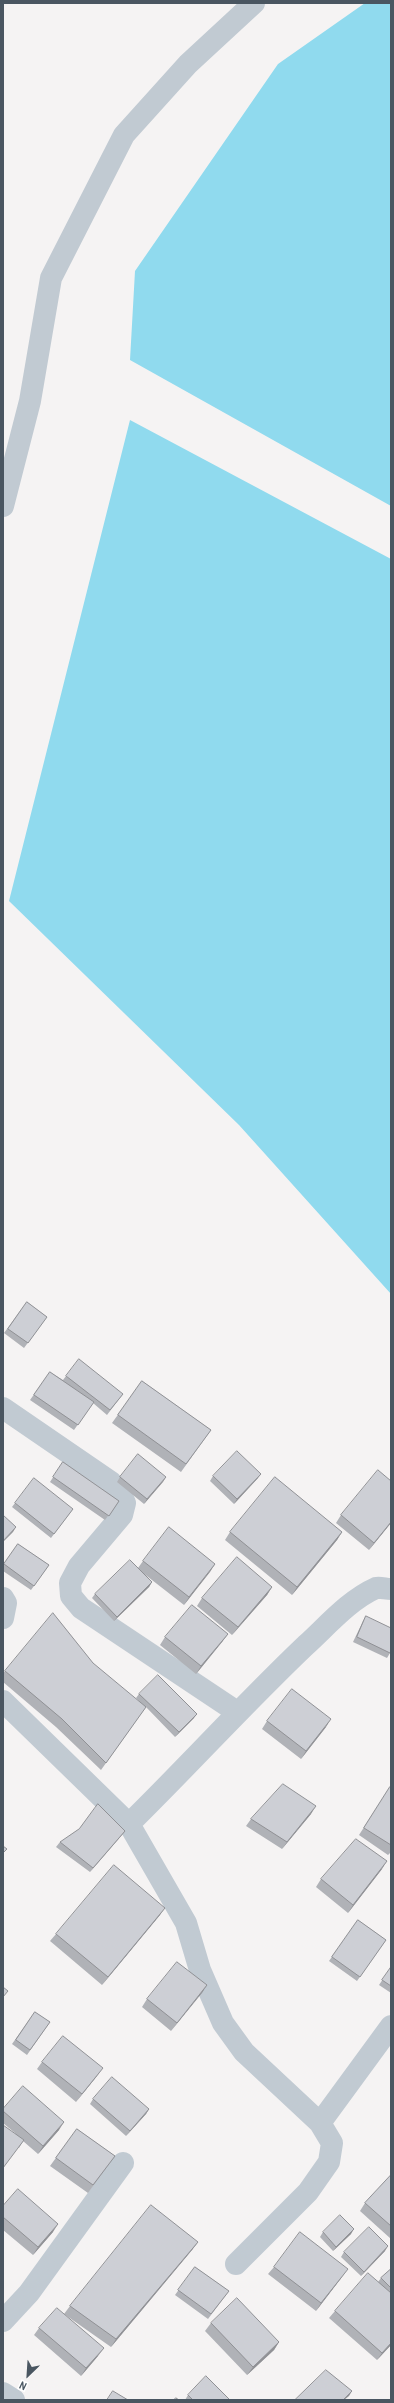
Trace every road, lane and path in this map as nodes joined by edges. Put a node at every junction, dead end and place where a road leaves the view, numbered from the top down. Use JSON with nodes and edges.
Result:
{"nodes":[{"id":1,"x":254,"y":3,"type":"edge"},
{"id":2,"x":3,"y":506,"type":"edge"},
{"id":3,"x":3,"y":1408,"type":"edge"},
{"id":4,"x":391,"y":1589,"type":"edge"},
{"id":5,"x":3,"y":1598,"type":"edge"},
{"id":6,"x":3,"y":1618,"type":"edge"},
{"id":7,"x":3,"y":1701,"type":"edge"},
{"id":8,"x":237,"y":1712,"type":"junction"},
{"id":9,"x":129,"y":1824,"type":"junction"},
{"id":10,"x":391,"y":2026,"type":"edge"},
{"id":11,"x":320,"y":2123,"type":"junction"},
{"id":12,"x":123,"y":2163,"type":"dead end"},
{"id":13,"x":236,"y":2264,"type":"dead end"},
{"id":14,"x":3,"y":2321,"type":"edge"},
{"id":15,"x":3,"y":2393,"type":"edge"},
{"id":16,"x":14,"y":2400,"type":"edge"}],
"edges":[{"from":1,"to":2,"type":"street"},
{"from":3,"to":8,"type":"street"},
{"from":4,"to":8,"type":"street"},
{"from":5,"to":6,"type":"street"},
{"from":7,"to":9,"type":"street"},
{"from":8,"to":9,"type":"street"},
{"from":9,"to":11,"type":"street"},
{"from":10,"to":11,"type":"street"},
{"from":11,"to":13,"type":"street"},
{"from":12,"to":14,"type":"street"},
{"from":15,"to":16,"type":"street"}]}
